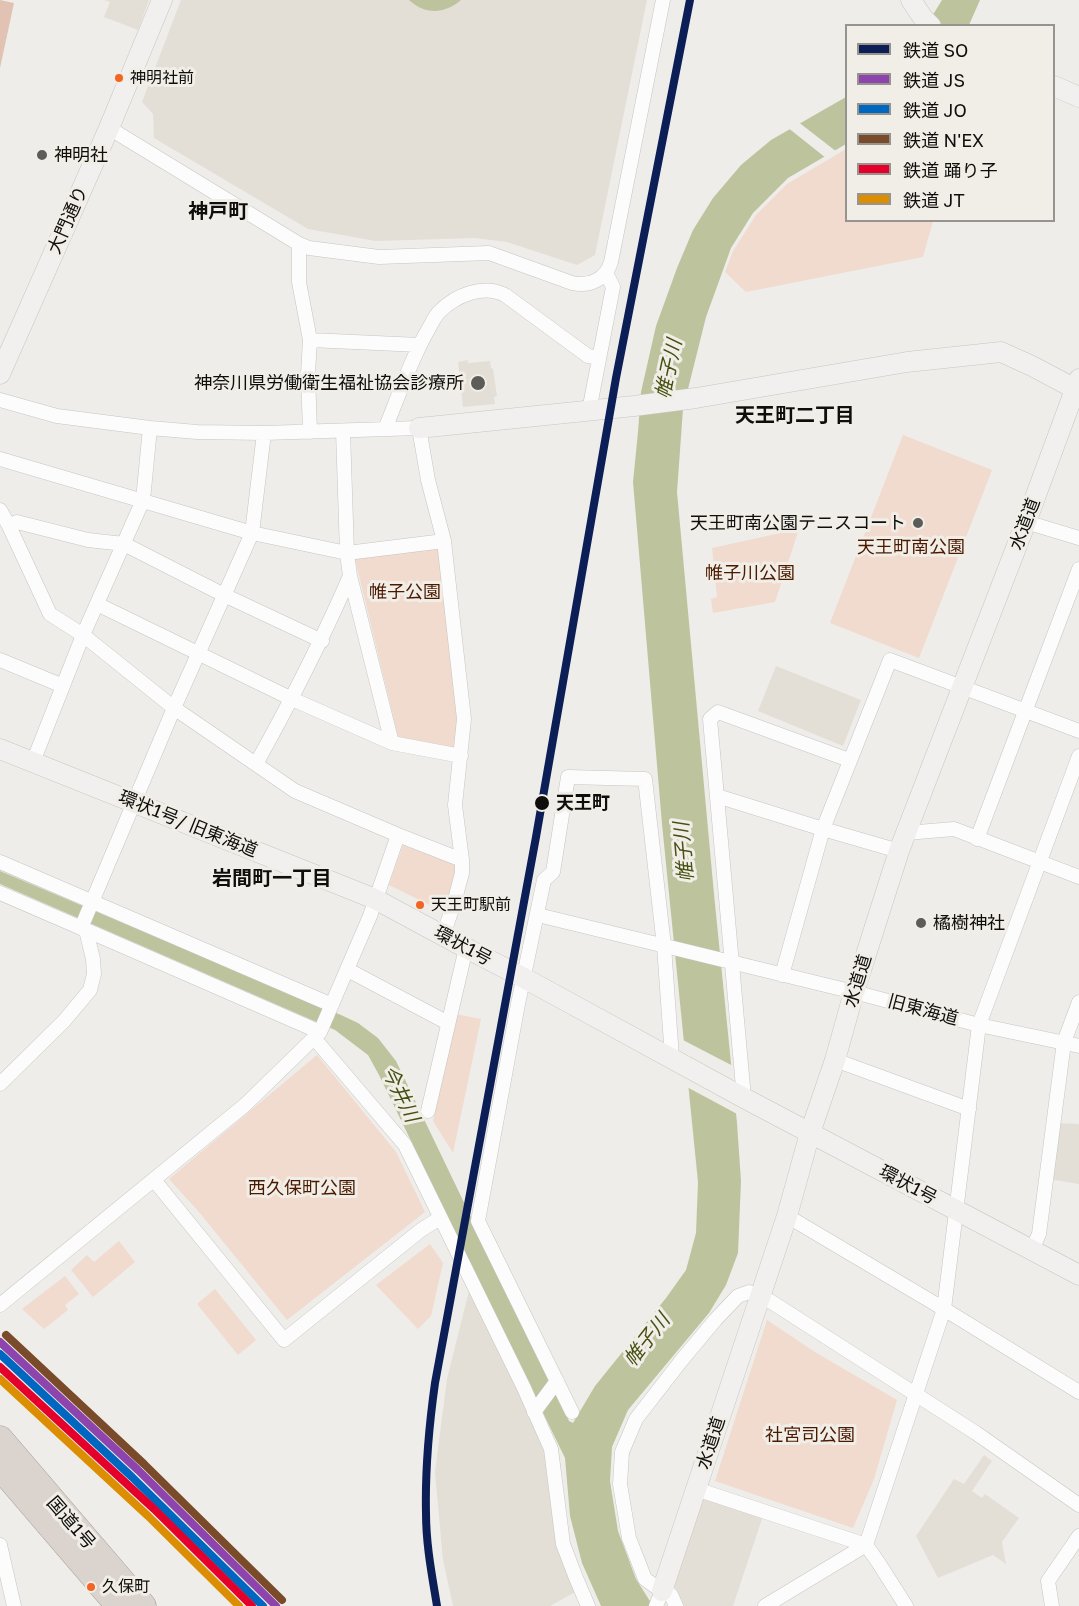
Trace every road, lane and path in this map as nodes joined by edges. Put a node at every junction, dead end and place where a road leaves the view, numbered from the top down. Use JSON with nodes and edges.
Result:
{"nodes":[{"id":1,"x":162,"y":0,"type":"edge"},
{"id":2,"x":663,"y":0,"type":"edge"},
{"id":3,"x":911,"y":0,"type":"edge"},
{"id":4,"x":927,"y":22,"type":"edge"},
{"id":5,"x":1055,"y":87,"type":"edge"},
{"id":6,"x":1079,"y":97,"type":"edge"},
{"id":7,"x":109,"y":128,"type":"junction"},
{"id":8,"x":299,"y":244,"type":"junction"},
{"id":9,"x":606,"y":273,"type":"junction"},
{"id":10,"x":310,"y":340,"type":"junction"},
{"id":11,"x":420,"y":345,"type":"junction"},
{"id":12,"x":599,"y":358,"type":"junction"},
{"id":13,"x":0,"y":374,"type":"edge"},
{"id":14,"x":1078,"y":386,"type":"edge"},
{"id":15,"x":0,"y":400,"type":"edge"},
{"id":16,"x":589,"y":411,"type":"junction"},
{"id":17,"x":150,"y":428,"type":"junction"},
{"id":18,"x":419,"y":428,"type":"junction"},
{"id":19,"x":385,"y":429,"type":"junction"},
{"id":20,"x":343,"y":431,"type":"junction"},
{"id":21,"x":310,"y":432,"type":"junction"},
{"id":22,"x":264,"y":433,"type":"junction"},
{"id":23,"x":0,"y":459,"type":"edge"},
{"id":24,"x":143,"y":500,"type":"junction"},
{"id":25,"x":0,"y":510,"type":"edge"},
{"id":26,"x":1026,"y":522,"type":"junction"},
{"id":27,"x":9,"y":526,"type":"junction"},
{"id":28,"x":252,"y":533,"type":"junction"},
{"id":29,"x":1079,"y":538,"type":"edge"},
{"id":30,"x":444,"y":541,"type":"junction"},
{"id":31,"x":124,"y":544,"type":"junction"},
{"id":32,"x":346,"y":553,"type":"junction"},
{"id":33,"x":1079,"y":569,"type":"edge"},
{"id":34,"x":351,"y":576,"type":"junction"},
{"id":35,"x":224,"y":595,"type":"junction"},
{"id":36,"x":97,"y":604,"type":"junction"},
{"id":37,"x":83,"y":635,"type":"junction"},
{"id":38,"x":322,"y":640,"type":"junction"},
{"id":39,"x":198,"y":653,"type":"junction"},
{"id":40,"x":0,"y":660,"type":"edge"},
{"id":41,"x":63,"y":686,"type":"junction"},
{"id":42,"x":962,"y":687,"type":"junction"},
{"id":43,"x":292,"y":699,"type":"junction"},
{"id":44,"x":174,"y":708,"type":"junction"},
{"id":45,"x":1026,"y":711,"type":"junction"},
{"id":46,"x":1079,"y":731,"type":"edge"},
{"id":47,"x":392,"y":743,"type":"junction"},
{"id":48,"x":0,"y":749,"type":"edge"},
{"id":49,"x":461,"y":756,"type":"junction"},
{"id":50,"x":1079,"y":756,"type":"edge"},
{"id":51,"x":849,"y":760,"type":"junction"},
{"id":52,"x":33,"y":762,"type":"junction"},
{"id":53,"x":256,"y":764,"type":"junction"},
{"id":54,"x":717,"y":796,"type":"junction"},
{"id":55,"x":134,"y":802,"type":"junction"},
{"id":56,"x":823,"y":829,"type":"junction"},
{"id":57,"x":398,"y":836,"type":"junction"},
{"id":58,"x":977,"y":839,"type":"junction"},
{"id":59,"x":903,"y":842,"type":"junction"},
{"id":60,"x":462,"y":860,"type":"junction"},
{"id":61,"x":0,"y":862,"type":"edge"},
{"id":62,"x":1040,"y":862,"type":"junction"},
{"id":63,"x":1079,"y":877,"type":"edge"},
{"id":64,"x":0,"y":893,"type":"edge"},
{"id":65,"x":375,"y":899,"type":"junction"},
{"id":66,"x":92,"y":901,"type":"junction"},
{"id":67,"x":538,"y":915,"type":"junction"},
{"id":68,"x":84,"y":929,"type":"junction"},
{"id":69,"x":444,"y":936,"type":"junction"},
{"id":70,"x":664,"y":946,"type":"junction"},
{"id":71,"x":466,"y":948,"type":"junction"},
{"id":72,"x":733,"y":963,"type":"junction"},
{"id":73,"x":348,"y":970,"type":"junction"},
{"id":74,"x":782,"y":975,"type":"junction"},
{"id":75,"x":524,"y":978,"type":"junction"},
{"id":76,"x":854,"y":992,"type":"junction"},
{"id":77,"x":1079,"y":1002,"type":"edge"},
{"id":78,"x":332,"y":1005,"type":"junction"},
{"id":79,"x":448,"y":1023,"type":"junction"},
{"id":80,"x":979,"y":1025,"type":"junction"},
{"id":81,"x":317,"y":1035,"type":"junction"},
{"id":82,"x":1064,"y":1042,"type":"junction"},
{"id":83,"x":1079,"y":1046,"type":"edge"},
{"id":84,"x":675,"y":1059,"type":"junction"},
{"id":85,"x":835,"y":1060,"type":"junction"},
{"id":86,"x":0,"y":1084,"type":"edge"},
{"id":87,"x":741,"y":1096,"type":"junction"},
{"id":88,"x":969,"y":1109,"type":"junction"},
{"id":89,"x":428,"y":1111,"type":"dead end"},
{"id":90,"x":810,"y":1132,"type":"junction"},
{"id":91,"x":154,"y":1180,"type":"junction"},
{"id":92,"x":955,"y":1210,"type":"junction"},
{"id":93,"x":787,"y":1216,"type":"junction"},
{"id":94,"x":440,"y":1218,"type":"junction"},
{"id":95,"x":1032,"y":1250,"type":"junction"},
{"id":96,"x":1079,"y":1275,"type":"edge"},
{"id":97,"x":760,"y":1295,"type":"junction"},
{"id":98,"x":0,"y":1305,"type":"edge"},
{"id":99,"x":944,"y":1309,"type":"junction"},
{"id":100,"x":557,"y":1381,"type":"junction"},
{"id":101,"x":1079,"y":1392,"type":"edge"},
{"id":102,"x":915,"y":1394,"type":"junction"},
{"id":103,"x":534,"y":1412,"type":"junction"},
{"id":104,"x":572,"y":1412,"type":"dead end"},
{"id":105,"x":3,"y":1455,"type":"edge"},
{"id":106,"x":696,"y":1489,"type":"junction"},
{"id":107,"x":1079,"y":1505,"type":"edge"},
{"id":108,"x":1079,"y":1536,"type":"edge"},
{"id":109,"x":0,"y":1545,"type":"edge"},
{"id":110,"x":866,"y":1545,"type":"junction"},
{"id":111,"x":659,"y":1598,"type":"edge"},
{"id":112,"x":14,"y":1606,"type":"edge"},
{"id":113,"x":118,"y":1606,"type":"edge"},
{"id":114,"x":143,"y":1606,"type":"edge"},
{"id":115,"x":588,"y":1606,"type":"edge"},
{"id":116,"x":676,"y":1606,"type":"edge"},
{"id":117,"x":765,"y":1606,"type":"edge"},
{"id":118,"x":906,"y":1606,"type":"edge"},
{"id":119,"x":1052,"y":1606,"type":"edge"}],
"edges":[{"from":1,"to":7,"type":"street","name":"大門通り"},
{"from":2,"to":9,"type":"street"},
{"from":3,"to":4,"type":"street"},
{"from":5,"to":6,"type":"street"},
{"from":7,"to":8,"type":"street"},
{"from":7,"to":13,"type":"street","name":"大門通り"},
{"from":8,"to":9,"type":"street"},
{"from":8,"to":10,"type":"street"},
{"from":9,"to":12,"type":"street"},
{"from":10,"to":11,"type":"street"},
{"from":10,"to":21,"type":"street"},
{"from":11,"to":12,"type":"street"},
{"from":11,"to":19,"type":"street"},
{"from":12,"to":16,"type":"street"},
{"from":14,"to":16,"type":"street"},
{"from":14,"to":26,"type":"street","name":"水道道"},
{"from":15,"to":17,"type":"street"},
{"from":16,"to":18,"type":"street"},
{"from":17,"to":22,"type":"street"},
{"from":17,"to":24,"type":"street"},
{"from":18,"to":19,"type":"street"},
{"from":18,"to":30,"type":"street"},
{"from":19,"to":20,"type":"street"},
{"from":20,"to":21,"type":"street"},
{"from":20,"to":32,"type":"street"},
{"from":21,"to":22,"type":"street"},
{"from":22,"to":28,"type":"street"},
{"from":23,"to":24,"type":"street"},
{"from":24,"to":28,"type":"street"},
{"from":24,"to":31,"type":"street"},
{"from":25,"to":27,"type":"street"},
{"from":26,"to":29,"type":"street"},
{"from":26,"to":42,"type":"street","name":"水道道"},
{"from":27,"to":31,"type":"street"},
{"from":27,"to":37,"type":"street"},
{"from":28,"to":32,"type":"street"},
{"from":28,"to":35,"type":"street"},
{"from":30,"to":32,"type":"street"},
{"from":30,"to":49,"type":"street"},
{"from":31,"to":35,"type":"street"},
{"from":31,"to":36,"type":"street"},
{"from":32,"to":34,"type":"street"},
{"from":33,"to":45,"type":"street"},
{"from":34,"to":38,"type":"street"},
{"from":34,"to":47,"type":"street"},
{"from":35,"to":38,"type":"street"},
{"from":35,"to":39,"type":"street"},
{"from":36,"to":37,"type":"street"},
{"from":36,"to":39,"type":"street"},
{"from":37,"to":41,"type":"street"},
{"from":37,"to":44,"type":"street"},
{"from":38,"to":43,"type":"street"},
{"from":39,"to":43,"type":"street"},
{"from":39,"to":44,"type":"street"},
{"from":40,"to":41,"type":"street"},
{"from":41,"to":52,"type":"street"},
{"from":42,"to":45,"type":"street"},
{"from":42,"to":51,"type":"street"},
{"from":42,"to":59,"type":"street","name":"水道道"},
{"from":43,"to":47,"type":"street"},
{"from":43,"to":53,"type":"street"},
{"from":44,"to":53,"type":"street"},
{"from":44,"to":55,"type":"street"},
{"from":45,"to":46,"type":"street"},
{"from":45,"to":58,"type":"street"},
{"from":47,"to":49,"type":"street"},
{"from":48,"to":52,"type":"street","name":"環状1号/ 旧東海道"},
{"from":49,"to":60,"type":"street"},
{"from":50,"to":62,"type":"street"},
{"from":51,"to":54,"type":"street"},
{"from":51,"to":56,"type":"street"},
{"from":52,"to":55,"type":"street","name":"環状1号/ 旧東海道"},
{"from":53,"to":57,"type":"street"},
{"from":54,"to":56,"type":"street"},
{"from":54,"to":72,"type":"street"},
{"from":55,"to":65,"type":"street","name":"環状1号/ 旧東海道"},
{"from":55,"to":66,"type":"street"},
{"from":56,"to":59,"type":"street"},
{"from":56,"to":74,"type":"street"},
{"from":57,"to":60,"type":"street"},
{"from":57,"to":65,"type":"street"},
{"from":58,"to":59,"type":"street"},
{"from":58,"to":62,"type":"street"},
{"from":59,"to":76,"type":"street","name":"水道道"},
{"from":60,"to":69,"type":"street"},
{"from":61,"to":66,"type":"street"},
{"from":62,"to":63,"type":"street"},
{"from":62,"to":80,"type":"street"},
{"from":64,"to":68,"type":"street"},
{"from":65,"to":69,"type":"street","name":"環状1号"},
{"from":65,"to":73,"type":"street"},
{"from":66,"to":68,"type":"street"},
{"from":66,"to":78,"type":"street"},
{"from":67,"to":70,"type":"street"},
{"from":67,"to":70,"type":"street"},
{"from":67,"to":75,"type":"street"},
{"from":68,"to":81,"type":"street"},
{"from":68,"to":86,"type":"street"},
{"from":69,"to":71,"type":"street","name":"環状1号"},
{"from":70,"to":72,"type":"street","name":"旧東海道"},
{"from":70,"to":84,"type":"street"},
{"from":71,"to":75,"type":"street","name":"環状1号"},
{"from":71,"to":79,"type":"street"},
{"from":72,"to":74,"type":"street","name":"旧東海道"},
{"from":72,"to":87,"type":"street"},
{"from":73,"to":78,"type":"street"},
{"from":73,"to":79,"type":"street"},
{"from":74,"to":76,"type":"street","name":"旧東海道"},
{"from":75,"to":84,"type":"street","name":"環状1号"},
{"from":75,"to":100,"type":"street"},
{"from":76,"to":80,"type":"street","name":"旧東海道"},
{"from":76,"to":85,"type":"street","name":"水道道"},
{"from":77,"to":82,"type":"street"},
{"from":78,"to":81,"type":"street"},
{"from":79,"to":89,"type":"street"},
{"from":80,"to":82,"type":"street","name":"旧東海道"},
{"from":80,"to":88,"type":"street"},
{"from":81,"to":91,"type":"street"},
{"from":81,"to":94,"type":"street"},
{"from":82,"to":83,"type":"street","name":"旧東海道"},
{"from":82,"to":95,"type":"street"},
{"from":84,"to":87,"type":"street","name":"環状1号"},
{"from":85,"to":88,"type":"street"},
{"from":85,"to":90,"type":"street","name":"水道道"},
{"from":87,"to":90,"type":"street","name":"環状1号"},
{"from":88,"to":92,"type":"street"},
{"from":90,"to":92,"type":"street","name":"環状1号"},
{"from":90,"to":93,"type":"street","name":"水道道"},
{"from":91,"to":94,"type":"street"},
{"from":91,"to":98,"type":"street"},
{"from":92,"to":95,"type":"street","name":"環状1号"},
{"from":92,"to":99,"type":"street"},
{"from":93,"to":97,"type":"street","name":"水道道"},
{"from":93,"to":99,"type":"street"},
{"from":94,"to":103,"type":"street"},
{"from":95,"to":96,"type":"street","name":"環状1号"},
{"from":97,"to":102,"type":"street"},
{"from":97,"to":106,"type":"street","name":"水道道"},
{"from":97,"to":111,"type":"street"},
{"from":99,"to":101,"type":"street"},
{"from":99,"to":102,"type":"street"},
{"from":100,"to":103,"type":"street"},
{"from":100,"to":104,"type":"street"},
{"from":102,"to":107,"type":"street"},
{"from":102,"to":110,"type":"street"},
{"from":103,"to":115,"type":"street"},
{"from":105,"to":113,"type":"highway","name":"国道1号"},
{"from":105,"to":114,"type":"highway","name":"国道1号"},
{"from":106,"to":110,"type":"street"},
{"from":106,"to":111,"type":"street","name":"水道道"},
{"from":108,"to":119,"type":"street"},
{"from":109,"to":112,"type":"street"},
{"from":110,"to":117,"type":"street"},
{"from":110,"to":118,"type":"street"},
{"from":111,"to":116,"type":"street"}]}
